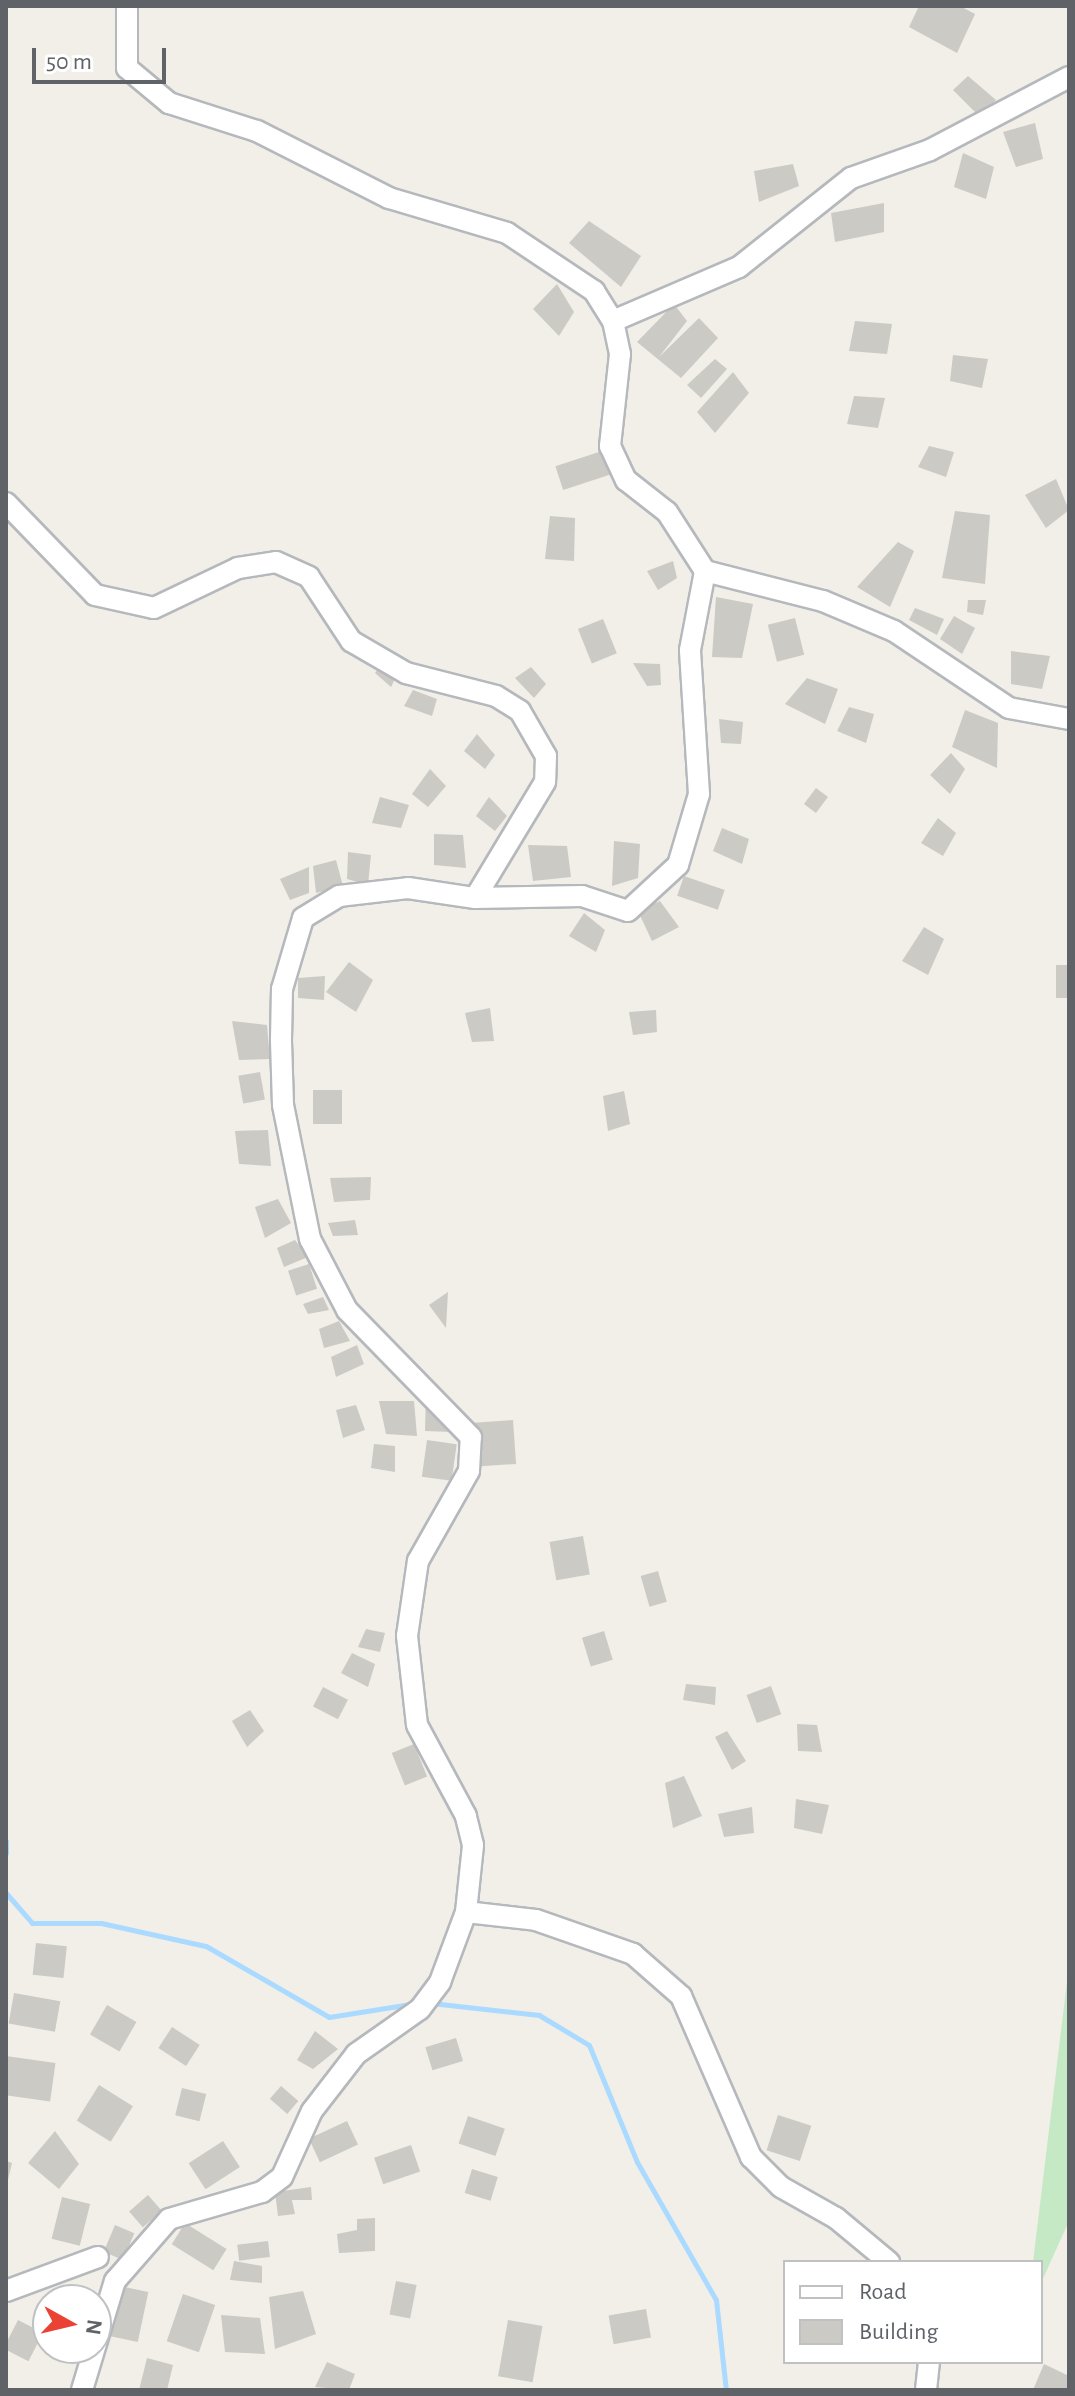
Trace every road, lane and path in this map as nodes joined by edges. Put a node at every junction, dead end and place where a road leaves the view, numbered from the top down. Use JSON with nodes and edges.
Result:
{"nodes":[{"id":1,"x":127,"y":6,"type":"edge"},
{"id":2,"x":1069,"y":77,"type":"edge"},
{"id":3,"x":613,"y":321,"type":"junction"},
{"id":4,"x":6,"y":503,"type":"edge"},
{"id":5,"x":705,"y":571,"type":"junction"},
{"id":6,"x":1069,"y":719,"type":"edge"},
{"id":7,"x":475,"y":898,"type":"junction"},
{"id":8,"x":466,"y":1912,"type":"junction"},
{"id":9,"x":98,"y":2257,"type":"dead end"},
{"id":10,"x":887,"y":2260,"type":"edge"},
{"id":11,"x":6,"y":2291,"type":"edge"},
{"id":12,"x":929,"y":2364,"type":"edge"},
{"id":13,"x":89,"y":2388,"type":"edge"},
{"id":14,"x":926,"y":2390,"type":"edge"}],
"edges":[{"from":1,"to":3,"type":"street"},
{"from":2,"to":3,"type":"street"},
{"from":3,"to":5,"type":"street"},
{"from":4,"to":7,"type":"street"},
{"from":5,"to":6,"type":"street"},
{"from":5,"to":7,"type":"street"},
{"from":7,"to":8,"type":"street"},
{"from":8,"to":10,"type":"street"},
{"from":8,"to":13,"type":"street"},
{"from":9,"to":11,"type":"street"},
{"from":12,"to":14,"type":"street"}]}
